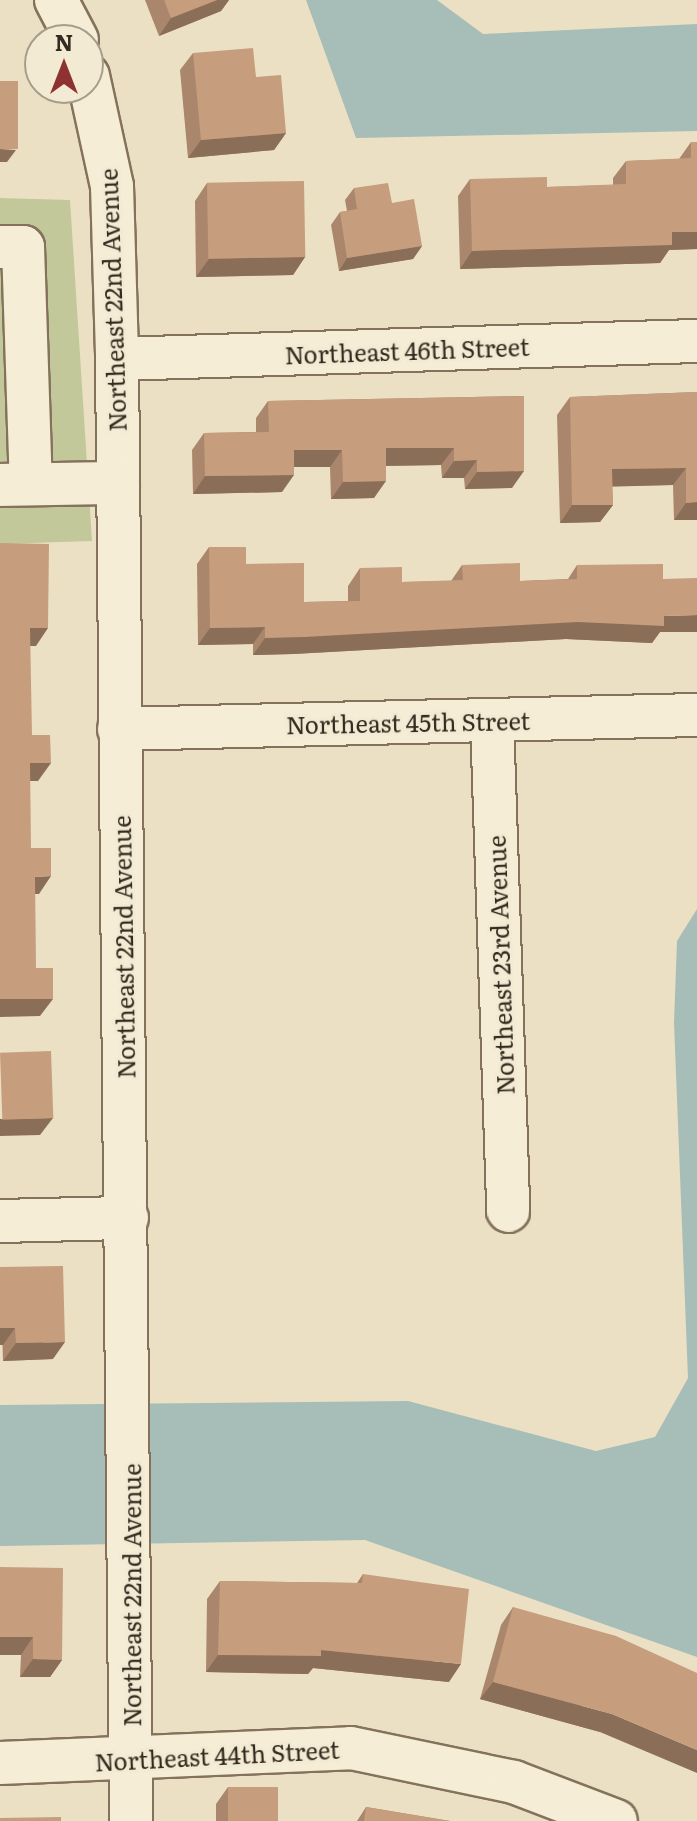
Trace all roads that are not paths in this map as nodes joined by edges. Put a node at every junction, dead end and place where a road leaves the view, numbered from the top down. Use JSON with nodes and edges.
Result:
{"nodes":[{"id":1,"x":56,"y":0,"type":"edge"},
{"id":2,"x":69,"y":24,"type":"edge"},
{"id":3,"x":94,"y":104,"type":"edge"},
{"id":4,"x":0,"y":247,"type":"edge"},
{"id":5,"x":697,"y":341,"type":"edge"},
{"id":6,"x":117,"y":359,"type":"junction"},
{"id":7,"x":118,"y":483,"type":"junction"},
{"id":8,"x":15,"y":485,"type":"edge"},
{"id":9,"x":697,"y":715,"type":"edge"},
{"id":10,"x":492,"y":720,"type":"junction"},
{"id":11,"x":119,"y":729,"type":"junction"},
{"id":12,"x":508,"y":1211,"type":"dead end"},
{"id":13,"x":127,"y":1218,"type":"junction"},
{"id":14,"x":0,"y":1221,"type":"edge"},
{"id":15,"x":130,"y":1761,"type":"junction"},
{"id":16,"x":0,"y":1763,"type":"edge"},
{"id":17,"x":131,"y":1821,"type":"edge"},
{"id":18,"x":616,"y":1821,"type":"edge"}],
"edges":[{"from":1,"to":2,"type":"street"},
{"from":3,"to":6,"type":"street","name":"Northeast 22nd Avenue"},
{"from":4,"to":8,"type":"street"},
{"from":5,"to":6,"type":"street","name":"Northeast 46th Street"},
{"from":6,"to":7,"type":"street","name":"Northeast 22nd Avenue"},
{"from":7,"to":8,"type":"street"},
{"from":7,"to":11,"type":"street","name":"Northeast 22nd Avenue"},
{"from":9,"to":10,"type":"street","name":"Northeast 45th Street"},
{"from":10,"to":11,"type":"street","name":"Northeast 45th Street"},
{"from":10,"to":12,"type":"street","name":"Northeast 23rd Avenue"},
{"from":11,"to":13,"type":"street","name":"Northeast 22nd Avenue"},
{"from":13,"to":14,"type":"street"},
{"from":13,"to":15,"type":"street","name":"Northeast 22nd Avenue"},
{"from":15,"to":16,"type":"street","name":"Northeast 44th Street"},
{"from":15,"to":17,"type":"street","name":"Northeast 22nd Avenue"},
{"from":15,"to":18,"type":"street","name":"Northeast 44th Street"}]}
